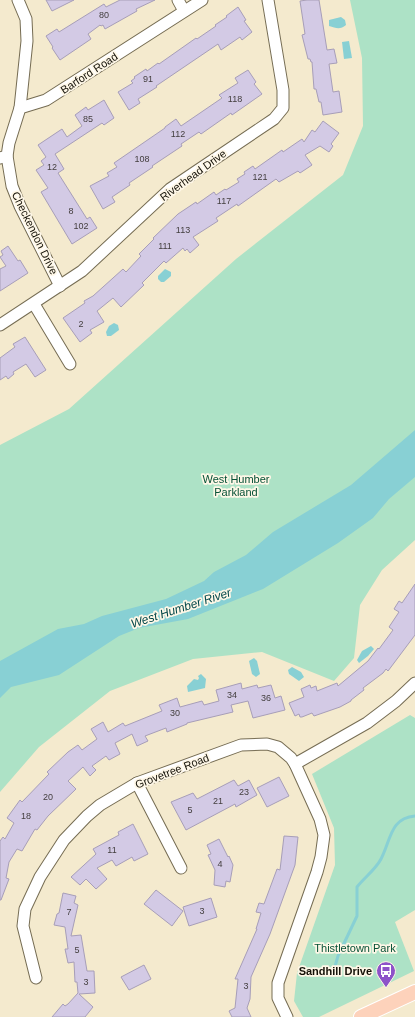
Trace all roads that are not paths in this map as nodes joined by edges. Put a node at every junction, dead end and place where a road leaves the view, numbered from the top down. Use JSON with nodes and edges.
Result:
{"nodes":[{"id":1,"x":18,"y":0,"type":"edge"},
{"id":2,"x":178,"y":0,"type":"edge"},
{"id":3,"x":202,"y":0,"type":"edge"},
{"id":4,"x":268,"y":0,"type":"edge"},
{"id":5,"x":184,"y":12,"type":"junction"},
{"id":6,"x":20,"y":108,"type":"junction"},
{"id":7,"x":4,"y":157,"type":"edge"},
{"id":8,"x":60,"y":286,"type":"junction"},
{"id":9,"x":34,"y":304,"type":"junction"},
{"id":10,"x":0,"y":325,"type":"edge"},
{"id":11,"x":70,"y":364,"type":"dead end"},
{"id":12,"x":415,"y":683,"type":"edge"},
{"id":13,"x":295,"y":764,"type":"junction"},
{"id":14,"x":137,"y":783,"type":"junction"},
{"id":15,"x":181,"y":868,"type":"dead end"},
{"id":16,"x":36,"y":978,"type":"dead end"},
{"id":17,"x":415,"y":992,"type":"edge"},
{"id":18,"x":287,"y":1017,"type":"edge"},
{"id":19,"x":360,"y":1017,"type":"edge"}],
"edges":[{"from":1,"to":6,"type":"street"},
{"from":2,"to":5,"type":"street"},
{"from":3,"to":5,"type":"street","name":"Barford Road"},
{"from":4,"to":8,"type":"street","name":"Riverhead Drive"},
{"from":5,"to":6,"type":"street","name":"Barford Road"},
{"from":6,"to":7,"type":"street"},
{"from":7,"to":8,"type":"street","name":"Checkendon Drive"},
{"from":8,"to":9,"type":"street","name":"Riverhead Drive"},
{"from":9,"to":10,"type":"street","name":"Riverhead Drive"},
{"from":9,"to":11,"type":"street"},
{"from":12,"to":13,"type":"street"},
{"from":13,"to":14,"type":"street","name":"Grovetree Road"},
{"from":13,"to":18,"type":"street"},
{"from":14,"to":15,"type":"street"},
{"from":14,"to":16,"type":"street","name":"Grovetree Road"},
{"from":17,"to":19,"type":"main road"}]}
